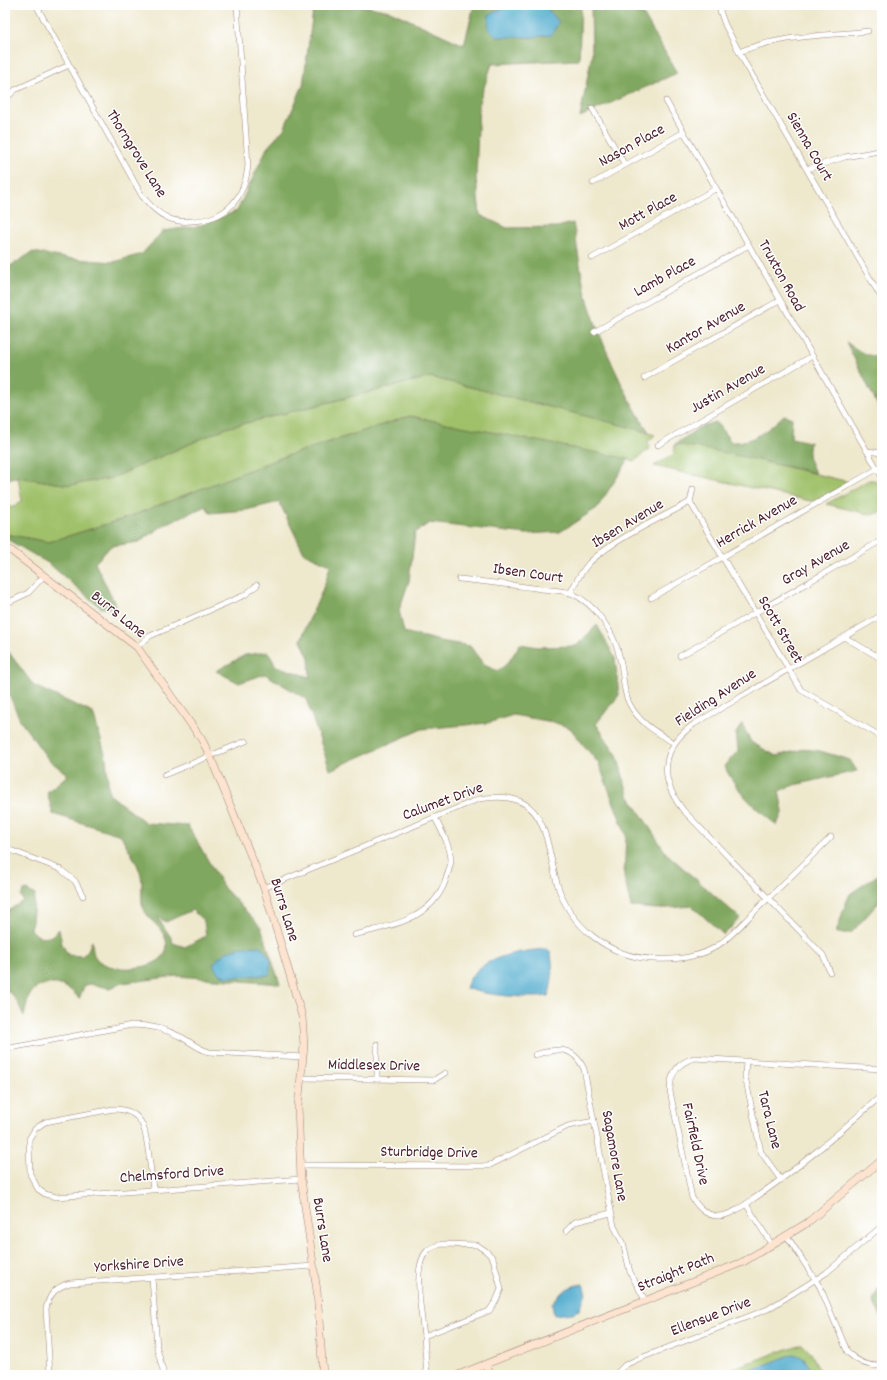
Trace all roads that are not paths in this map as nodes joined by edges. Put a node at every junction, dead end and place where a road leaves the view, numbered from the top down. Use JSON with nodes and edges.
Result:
{"nodes":[{"id":1,"x":36,"y":5,"type":"edge"},
{"id":2,"x":237,"y":5,"type":"edge"},
{"id":3,"x":718,"y":5,"type":"edge"},
{"id":4,"x":868,"y":31,"type":"dead end"},
{"id":5,"x":739,"y":52,"type":"junction"},
{"id":6,"x":68,"y":65,"type":"junction"},
{"id":7,"x":5,"y":100,"type":"edge"},
{"id":8,"x":666,"y":101,"type":"dead end"},
{"id":9,"x":592,"y":108,"type":"dead end"},
{"id":10,"x":684,"y":132,"type":"junction"},
{"id":11,"x":879,"y":152,"type":"dead end"},
{"id":12,"x":625,"y":165,"type":"junction"},
{"id":13,"x":807,"y":169,"type":"junction"},
{"id":14,"x":593,"y":183,"type":"dead end"},
{"id":15,"x":715,"y":189,"type":"junction"},
{"id":16,"x":749,"y":245,"type":"junction"},
{"id":17,"x":592,"y":258,"type":"dead end"},
{"id":18,"x":882,"y":299,"type":"edge"},
{"id":19,"x":780,"y":300,"type":"junction"},
{"id":20,"x":594,"y":332,"type":"dead end"},
{"id":21,"x":812,"y":356,"type":"junction"},
{"id":22,"x":644,"y":378,"type":"dead end"},
{"id":23,"x":658,"y":445,"type":"dead end"},
{"id":24,"x":867,"y":451,"type":"junction"},
{"id":25,"x":882,"y":452,"type":"edge"},
{"id":26,"x":877,"y":469,"type":"junction"},
{"id":27,"x":882,"y":477,"type":"edge"},
{"id":28,"x":693,"y":489,"type":"dead end"},
{"id":29,"x":690,"y":502,"type":"junction"},
{"id":30,"x":882,"y":540,"type":"edge"},
{"id":31,"x":5,"y":546,"type":"edge"},
{"id":32,"x":722,"y":558,"type":"junction"},
{"id":33,"x":44,"y":576,"type":"junction"},
{"id":34,"x":459,"y":579,"type":"dead end"},
{"id":35,"x":257,"y":585,"type":"dead end"},
{"id":36,"x":570,"y":593,"type":"junction"},
{"id":37,"x":651,"y":598,"type":"dead end"},
{"id":38,"x":5,"y":604,"type":"edge"},
{"id":39,"x":756,"y":613,"type":"junction"},
{"id":40,"x":882,"y":615,"type":"edge"},
{"id":41,"x":844,"y":637,"type":"junction"},
{"id":42,"x":137,"y":647,"type":"junction"},
{"id":43,"x":680,"y":656,"type":"dead end"},
{"id":44,"x":882,"y":659,"type":"edge"},
{"id":45,"x":788,"y":669,"type":"junction"},
{"id":46,"x":882,"y":737,"type":"edge"},
{"id":47,"x":246,"y":741,"type":"dead end"},
{"id":48,"x":674,"y":743,"type":"junction"},
{"id":49,"x":210,"y":756,"type":"junction"},
{"id":50,"x":164,"y":775,"type":"dead end"},
{"id":51,"x":435,"y":818,"type":"junction"},
{"id":52,"x":831,"y":837,"type":"dead end"},
{"id":53,"x":5,"y":848,"type":"edge"},
{"id":54,"x":264,"y":888,"type":"junction"},
{"id":55,"x":83,"y":896,"type":"dead end"},
{"id":56,"x":770,"y":898,"type":"junction"},
{"id":57,"x":354,"y":935,"type":"dead end"},
{"id":58,"x":830,"y":972,"type":"dead end"},
{"id":59,"x":377,"y":1044,"type":"dead end"},
{"id":60,"x":5,"y":1049,"type":"edge"},
{"id":61,"x":535,"y":1054,"type":"dead end"},
{"id":62,"x":303,"y":1058,"type":"junction"},
{"id":63,"x":746,"y":1062,"type":"junction"},
{"id":64,"x":882,"y":1069,"type":"edge"},
{"id":65,"x":445,"y":1073,"type":"dead end"},
{"id":66,"x":301,"y":1078,"type":"junction"},
{"id":67,"x":377,"y":1079,"type":"junction"},
{"id":68,"x":882,"y":1095,"type":"edge"},
{"id":69,"x":594,"y":1120,"type":"junction"},
{"id":70,"x":882,"y":1160,"type":"edge"},
{"id":71,"x":301,"y":1164,"type":"junction"},
{"id":72,"x":301,"y":1179,"type":"junction"},
{"id":73,"x":781,"y":1180,"type":"junction"},
{"id":74,"x":153,"y":1189,"type":"junction"},
{"id":75,"x":746,"y":1204,"type":"junction"},
{"id":76,"x":611,"y":1213,"type":"junction"},
{"id":77,"x":882,"y":1226,"type":"edge"},
{"id":78,"x":566,"y":1232,"type":"dead end"},
{"id":79,"x":787,"y":1236,"type":"junction"},
{"id":80,"x":772,"y":1245,"type":"junction"},
{"id":81,"x":314,"y":1266,"type":"junction"},
{"id":82,"x":152,"y":1277,"type":"junction"},
{"id":83,"x":815,"y":1280,"type":"junction"},
{"id":84,"x":645,"y":1300,"type":"junction"},
{"id":85,"x":424,"y":1336,"type":"junction"},
{"id":86,"x":484,"y":1365,"type":"junction"},
{"id":87,"x":882,"y":1366,"type":"edge"},
{"id":88,"x":50,"y":1375,"type":"edge"},
{"id":89,"x":164,"y":1375,"type":"edge"},
{"id":90,"x":323,"y":1375,"type":"edge"},
{"id":91,"x":427,"y":1375,"type":"edge"},
{"id":92,"x":458,"y":1375,"type":"edge"},
{"id":93,"x":491,"y":1375,"type":"edge"},
{"id":94,"x":615,"y":1375,"type":"edge"}],
"edges":[{"from":1,"to":6,"type":"street","name":"Thorngrove Lane"},
{"from":2,"to":6,"type":"street","name":"Thorngrove Lane"},
{"from":3,"to":5,"type":"street","name":"Sienna Court"},
{"from":4,"to":5,"type":"street"},
{"from":5,"to":13,"type":"street","name":"Sienna Court"},
{"from":6,"to":7,"type":"street"},
{"from":8,"to":10,"type":"street","name":"Truxton Road"},
{"from":9,"to":12,"type":"street"},
{"from":10,"to":12,"type":"street","name":"Nason Place"},
{"from":10,"to":15,"type":"street","name":"Truxton Road"},
{"from":11,"to":13,"type":"street"},
{"from":12,"to":14,"type":"street","name":"Nason Place"},
{"from":13,"to":18,"type":"street","name":"Sienna Court"},
{"from":15,"to":16,"type":"street","name":"Truxton Road"},
{"from":15,"to":17,"type":"street","name":"Mott Place"},
{"from":16,"to":19,"type":"street","name":"Truxton Road"},
{"from":16,"to":20,"type":"street","name":"Lamb Place"},
{"from":19,"to":21,"type":"street","name":"Truxton Road"},
{"from":19,"to":22,"type":"street","name":"Kantor Avenue"},
{"from":21,"to":23,"type":"street","name":"Justin Avenue"},
{"from":21,"to":24,"type":"street","name":"Truxton Road"},
{"from":24,"to":25,"type":"street"},
{"from":24,"to":26,"type":"street","name":"Truxton Road"},
{"from":26,"to":27,"type":"street","name":"Truxton Road"},
{"from":26,"to":32,"type":"street","name":"Herrick Avenue"},
{"from":28,"to":29,"type":"street"},
{"from":29,"to":32,"type":"street","name":"Scott Street"},
{"from":29,"to":36,"type":"street","name":"Ibsen Avenue"},
{"from":30,"to":39,"type":"street","name":"Gray Avenue"},
{"from":31,"to":33,"type":"street","name":"Burrs Lane"},
{"from":32,"to":37,"type":"street","name":"Herrick Avenue"},
{"from":32,"to":39,"type":"street","name":"Scott Street"},
{"from":33,"to":38,"type":"street"},
{"from":33,"to":42,"type":"street","name":"Burrs Lane"},
{"from":34,"to":36,"type":"street","name":"Ibsen Court"},
{"from":35,"to":42,"type":"street"},
{"from":36,"to":48,"type":"street","name":"Ibsen Court"},
{"from":39,"to":43,"type":"street","name":"Gray Avenue"},
{"from":39,"to":45,"type":"street","name":"Scott Street"},
{"from":40,"to":41,"type":"street","name":"Fielding Avenue"},
{"from":41,"to":44,"type":"street"},
{"from":41,"to":45,"type":"street","name":"Fielding Avenue"},
{"from":42,"to":49,"type":"street","name":"Burrs Lane"},
{"from":45,"to":46,"type":"street","name":"Scott Street"},
{"from":45,"to":48,"type":"street","name":"Fielding Avenue"},
{"from":47,"to":49,"type":"street"},
{"from":48,"to":56,"type":"street","name":"Fielding Avenue"},
{"from":49,"to":50,"type":"street"},
{"from":49,"to":54,"type":"street","name":"Burrs Lane"},
{"from":51,"to":54,"type":"street","name":"Calumet Drive"},
{"from":51,"to":56,"type":"street","name":"Calumet Drive"},
{"from":51,"to":57,"type":"street"},
{"from":52,"to":56,"type":"street","name":"Calumet Drive"},
{"from":53,"to":55,"type":"street"},
{"from":54,"to":62,"type":"street","name":"Burrs Lane"},
{"from":56,"to":58,"type":"street","name":"Fielding Avenue"},
{"from":59,"to":67,"type":"street"},
{"from":60,"to":62,"type":"street"},
{"from":61,"to":69,"type":"street","name":"Sagamore Lane"},
{"from":62,"to":66,"type":"street","name":"Burrs Lane"},
{"from":63,"to":64,"type":"street","name":"Fairfield Drive"},
{"from":63,"to":73,"type":"street","name":"Tara Lane"},
{"from":63,"to":75,"type":"street","name":"Fairfield Drive"},
{"from":65,"to":67,"type":"street","name":"Middlesex Drive"},
{"from":66,"to":67,"type":"street","name":"Middlesex Drive"},
{"from":66,"to":71,"type":"street","name":"Burrs Lane"},
{"from":68,"to":73,"type":"street","name":"Fairfield Drive"},
{"from":69,"to":71,"type":"street","name":"Sturbridge Drive"},
{"from":69,"to":76,"type":"street","name":"Sagamore Lane"},
{"from":70,"to":79,"type":"street","name":"Straight Path"},
{"from":71,"to":72,"type":"street","name":"Burrs Lane"},
{"from":72,"to":74,"type":"street","name":"Chelmsford Drive"},
{"from":72,"to":81,"type":"street","name":"Burrs Lane"},
{"from":73,"to":75,"type":"street","name":"Fairfield Drive"},
{"from":74,"to":74,"type":"street","name":"Chelmsford Drive"},
{"from":75,"to":80,"type":"street"},
{"from":76,"to":78,"type":"street"},
{"from":76,"to":84,"type":"street","name":"Sagamore Lane"},
{"from":77,"to":83,"type":"street","name":"Ellensue Drive"},
{"from":79,"to":80,"type":"street","name":"Straight Path"},
{"from":79,"to":83,"type":"street"},
{"from":80,"to":84,"type":"street","name":"Straight Path"},
{"from":81,"to":82,"type":"street","name":"Yorkshire Drive"},
{"from":81,"to":90,"type":"street","name":"Burrs Lane"},
{"from":82,"to":88,"type":"street","name":"Yorkshire Drive"},
{"from":82,"to":89,"type":"street"},
{"from":83,"to":87,"type":"street"},
{"from":83,"to":94,"type":"street","name":"Ellensue Drive"},
{"from":84,"to":86,"type":"street","name":"Straight Path"},
{"from":85,"to":85,"type":"street"},
{"from":85,"to":91,"type":"street"},
{"from":86,"to":92,"type":"street","name":"Straight Path"},
{"from":86,"to":93,"type":"street"}]}
